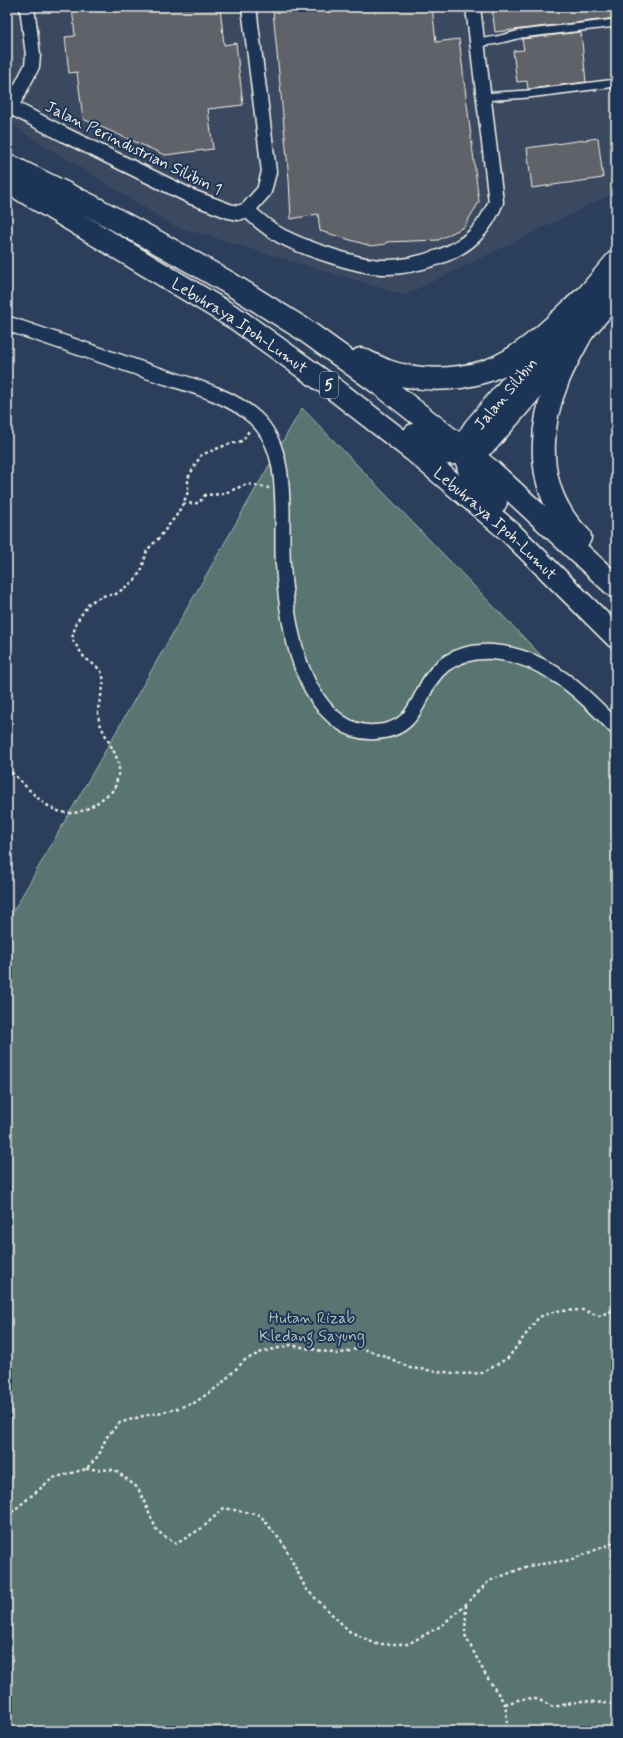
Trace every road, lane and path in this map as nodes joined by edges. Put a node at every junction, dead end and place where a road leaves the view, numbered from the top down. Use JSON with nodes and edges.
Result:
{"nodes":[{"id":1,"x":27,"y":7,"type":"edge"},
{"id":2,"x":249,"y":7,"type":"edge"},
{"id":3,"x":473,"y":7,"type":"edge"},
{"id":4,"x":616,"y":28,"type":"edge"},
{"id":5,"x":477,"y":43,"type":"junction"},
{"id":6,"x":616,"y":83,"type":"edge"},
{"id":7,"x":483,"y":97,"type":"junction"},
{"id":8,"x":9,"y":106,"type":"edge"},
{"id":9,"x":7,"y":165,"type":"edge"},
{"id":10,"x":7,"y":181,"type":"edge"},
{"id":11,"x":247,"y":210,"type":"junction"},
{"id":12,"x":616,"y":262,"type":"edge"},
{"id":13,"x":616,"y":293,"type":"edge"},
{"id":14,"x":583,"y":299,"type":"junction"},
{"id":15,"x":238,"y":320,"type":"junction"},
{"id":16,"x":9,"y":324,"type":"edge"},
{"id":17,"x":303,"y":329,"type":"junction"},
{"id":18,"x":584,"y":329,"type":"junction"},
{"id":19,"x":256,"y":418,"type":"junction"},
{"id":20,"x":467,"y":452,"type":"junction"},
{"id":21,"x":282,"y":489,"type":"junction"},
{"id":22,"x":183,"y":504,"type":"junction"},
{"id":23,"x":616,"y":582,"type":"edge"},
{"id":24,"x":616,"y":587,"type":"edge"},
{"id":25,"x":616,"y":618,"type":"edge"},
{"id":26,"x":616,"y":637,"type":"edge"},
{"id":27,"x":616,"y":728,"type":"edge"},
{"id":28,"x":7,"y":768,"type":"edge"},
{"id":29,"x":616,"y":1310,"type":"edge"},
{"id":30,"x":86,"y":1469,"type":"junction"},
{"id":31,"x":7,"y":1516,"type":"edge"},
{"id":32,"x":616,"y":1542,"type":"edge"},
{"id":33,"x":466,"y":1604,"type":"junction"},
{"id":34,"x":505,"y":1704,"type":"junction"},
{"id":35,"x":616,"y":1704,"type":"edge"},
{"id":36,"x":505,"y":1731,"type":"edge"}],
"edges":[{"from":1,"to":8,"type":"street"},
{"from":2,"to":11,"type":"street"},
{"from":3,"to":5,"type":"street"},
{"from":4,"to":5,"type":"lane"},
{"from":5,"to":7,"type":"street"},
{"from":6,"to":7,"type":"lane"},
{"from":7,"to":11,"type":"street"},
{"from":8,"to":11,"type":"street","name":"Jalan Perindustrian Silibin 1"},
{"from":9,"to":17,"type":"main road","name":"Lebuhraya Ipoh-Lumut","number":"5"},
{"from":10,"to":15,"type":"main road","name":"Lebuhraya Ipoh-Lumut","number":"5"},
{"from":12,"to":14,"type":"main road","name":"Jalan Silibin"},
{"from":13,"to":18,"type":"main road","name":"Jalan Silibin"},
{"from":14,"to":17,"type":"main road"},
{"from":14,"to":20,"type":"main road","name":"Jalan Silibin"},
{"from":15,"to":20,"type":"main road"},
{"from":15,"to":26,"type":"main road","name":"Lebuhraya Ipoh-Lumut","number":"5"},
{"from":16,"to":19,"type":"street"},
{"from":17,"to":20,"type":"main road","name":"Lebuhraya Ipoh-Lumut","number":"5"},
{"from":18,"to":20,"type":"main road","name":"Jalan Silibin"},
{"from":18,"to":23,"type":"main road"},
{"from":19,"to":21,"type":"street"},
{"from":19,"to":22,"type":"path"},
{"from":20,"to":24,"type":"main road","name":"Lebuhraya Ipoh-Lumut","number":"5"},
{"from":20,"to":25,"type":"main road"},
{"from":21,"to":22,"type":"path"},
{"from":21,"to":27,"type":"street"},
{"from":22,"to":28,"type":"path"},
{"from":29,"to":30,"type":"path"},
{"from":30,"to":31,"type":"path"},
{"from":30,"to":33,"type":"path"},
{"from":32,"to":33,"type":"path"},
{"from":33,"to":34,"type":"path"},
{"from":34,"to":35,"type":"path"},
{"from":34,"to":36,"type":"path"}]}
